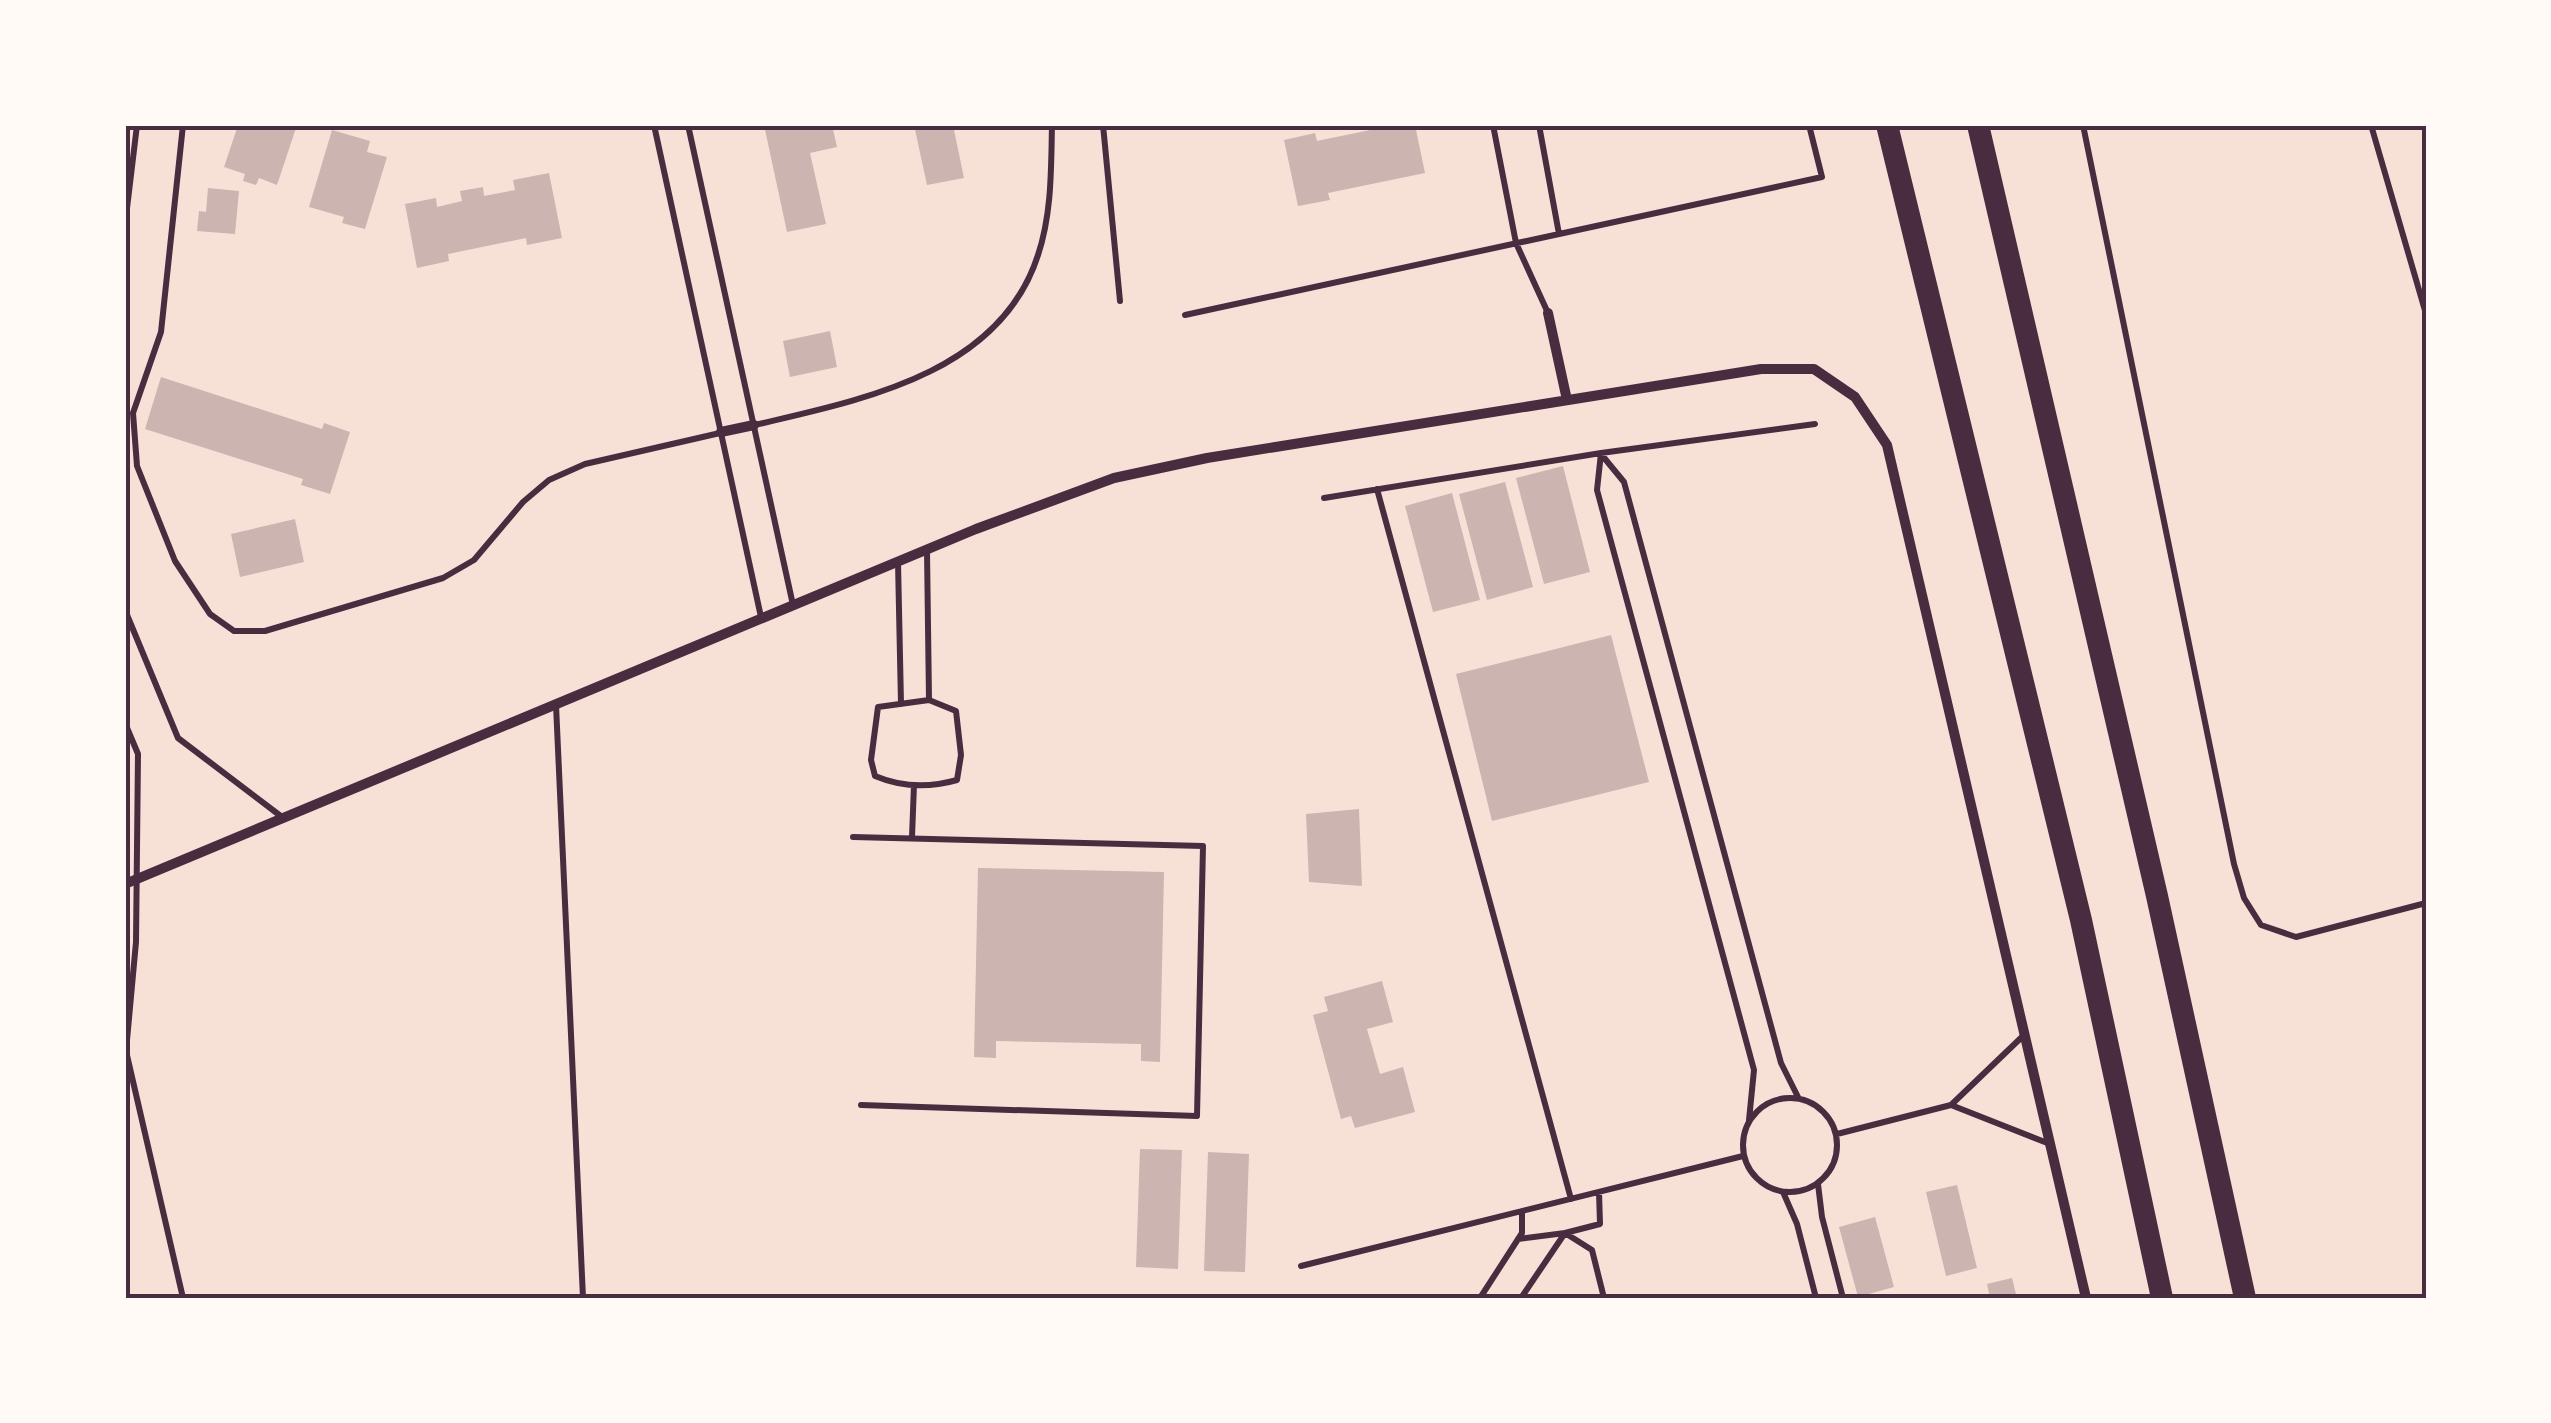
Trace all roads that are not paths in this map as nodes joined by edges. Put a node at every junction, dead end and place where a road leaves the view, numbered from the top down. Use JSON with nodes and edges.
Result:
{"nodes":[{"id":1,"x":137,"y":125,"type":"edge"},
{"id":2,"x":183,"y":125,"type":"edge"},
{"id":3,"x":654,"y":125,"type":"edge"},
{"id":4,"x":688,"y":125,"type":"edge"},
{"id":5,"x":1052,"y":125,"type":"edge"},
{"id":6,"x":1103,"y":125,"type":"edge"},
{"id":7,"x":1493,"y":125,"type":"edge"},
{"id":8,"x":1540,"y":125,"type":"edge"},
{"id":9,"x":1809,"y":125,"type":"edge"},
{"id":10,"x":1886,"y":125,"type":"edge"},
{"id":11,"x":1978,"y":125,"type":"edge"},
{"id":12,"x":2083,"y":125,"type":"edge"},
{"id":13,"x":2372,"y":125,"type":"edge"},
{"id":14,"x":125,"y":224,"type":"edge"},
{"id":15,"x":1558,"y":234,"type":"junction"},
{"id":16,"x":1516,"y":243,"type":"junction"},
{"id":17,"x":1120,"y":301,"type":"dead end"},
{"id":18,"x":1548,"y":312,"type":"joint"},
{"id":19,"x":2426,"y":314,"type":"edge"},
{"id":20,"x":1185,"y":315,"type":"dead end"},
{"id":21,"x":1567,"y":400,"type":"junction"},
{"id":22,"x":1814,"y":424,"type":"dead end"},
{"id":23,"x":754,"y":425,"type":"junction"},
{"id":24,"x":722,"y":432,"type":"junction"},
{"id":25,"x":1601,"y":453,"type":"junction"},
{"id":26,"x":1377,"y":489,"type":"junction"},
{"id":27,"x":1324,"y":498,"type":"dead end"},
{"id":28,"x":927,"y":550,"type":"junction"},
{"id":29,"x":898,"y":562,"type":"junction"},
{"id":30,"x":793,"y":606,"type":"junction"},
{"id":31,"x":125,"y":610,"type":"edge"},
{"id":32,"x":762,"y":620,"type":"junction"},
{"id":33,"x":929,"y":700,"type":"junction"},
{"id":34,"x":901,"y":704,"type":"junction"},
{"id":35,"x":556,"y":705,"type":"junction"},
{"id":36,"x":125,"y":723,"type":"edge"},
{"id":37,"x":914,"y":785,"type":"junction"},
{"id":38,"x":284,"y":818,"type":"junction"},
{"id":39,"x":853,"y":837,"type":"dead end"},
{"id":40,"x":912,"y":838,"type":"junction"},
{"id":41,"x":130,"y":882,"type":"edge"},
{"id":42,"x":2426,"y":903,"type":"edge"},
{"id":43,"x":2024,"y":1035,"type":"junction"},
{"id":44,"x":126,"y":1050,"type":"edge"},
{"id":45,"x":1798,"y":1098,"type":"junction"},
{"id":46,"x":861,"y":1105,"type":"dead end"},
{"id":47,"x":1950,"y":1105,"type":"junction"},
{"id":48,"x":1749,"y":1120,"type":"junction"},
{"id":49,"x":1837,"y":1134,"type":"junction"},
{"id":50,"x":2050,"y":1144,"type":"junction"},
{"id":51,"x":1743,"y":1156,"type":"junction"},
{"id":52,"x":1818,"y":1184,"type":"junction"},
{"id":53,"x":1599,"y":1192,"type":"junction"},
{"id":54,"x":1782,"y":1192,"type":"junction"},
{"id":55,"x":1570,"y":1199,"type":"junction"},
{"id":56,"x":1522,"y":1211,"type":"junction"},
{"id":57,"x":1565,"y":1233,"type":"junction"},
{"id":58,"x":1518,"y":1239,"type":"junction"},
{"id":59,"x":1301,"y":1266,"type":"dead end"},
{"id":60,"x":183,"y":1298,"type":"edge"},
{"id":61,"x":582,"y":1298,"type":"edge"},
{"id":62,"x":1480,"y":1298,"type":"edge"},
{"id":63,"x":1521,"y":1298,"type":"edge"},
{"id":64,"x":1604,"y":1298,"type":"edge"},
{"id":65,"x":1816,"y":1298,"type":"edge"},
{"id":66,"x":1843,"y":1298,"type":"edge"},
{"id":67,"x":2086,"y":1298,"type":"edge"},
{"id":68,"x":2162,"y":1298,"type":"edge"},
{"id":69,"x":2245,"y":1298,"type":"edge"}],
"edges":[{"from":1,"to":14,"type":"lane"},
{"from":2,"to":24,"type":"lane"},
{"from":3,"to":24,"type":"lane"},
{"from":4,"to":23,"type":"lane"},
{"from":5,"to":23,"type":"lane"},
{"from":6,"to":17,"type":"lane"},
{"from":7,"to":16,"type":"lane"},
{"from":8,"to":15,"type":"lane"},
{"from":9,"to":15,"type":"lane"},
{"from":10,"to":68,"type":"highway"},
{"from":11,"to":69,"type":"highway"},
{"from":12,"to":42,"type":"lane"},
{"from":13,"to":19,"type":"lane"},
{"from":15,"to":16,"type":"lane"},
{"from":16,"to":18,"type":"lane"},
{"from":16,"to":20,"type":"lane"},
{"from":18,"to":21,"type":"street"},
{"from":21,"to":28,"type":"street"},
{"from":21,"to":43,"type":"street"},
{"from":22,"to":25,"type":"lane"},
{"from":23,"to":24,"type":"street"},
{"from":23,"to":30,"type":"lane"},
{"from":24,"to":32,"type":"lane"},
{"from":25,"to":26,"type":"lane"},
{"from":25,"to":45,"type":"lane"},
{"from":25,"to":48,"type":"lane"},
{"from":26,"to":27,"type":"lane"},
{"from":26,"to":55,"type":"lane"},
{"from":28,"to":29,"type":"street"},
{"from":28,"to":33,"type":"lane"},
{"from":29,"to":30,"type":"street"},
{"from":29,"to":34,"type":"lane"},
{"from":30,"to":32,"type":"street"},
{"from":31,"to":38,"type":"lane"},
{"from":32,"to":35,"type":"street"},
{"from":33,"to":34,"type":"lane"},
{"from":33,"to":37,"type":"lane"},
{"from":34,"to":37,"type":"lane"},
{"from":35,"to":38,"type":"street"},
{"from":35,"to":61,"type":"lane"},
{"from":36,"to":41,"type":"lane"},
{"from":37,"to":40,"type":"lane"},
{"from":38,"to":41,"type":"street"},
{"from":39,"to":40,"type":"lane"},
{"from":40,"to":46,"type":"lane"},
{"from":41,"to":44,"type":"lane"},
{"from":43,"to":47,"type":"lane"},
{"from":43,"to":50,"type":"street"},
{"from":44,"to":60,"type":"lane"},
{"from":45,"to":48,"type":"lane"},
{"from":45,"to":49,"type":"lane"},
{"from":47,"to":49,"type":"lane"},
{"from":47,"to":50,"type":"lane"},
{"from":48,"to":51,"type":"lane"},
{"from":49,"to":52,"type":"lane"},
{"from":50,"to":67,"type":"street"},
{"from":51,"to":53,"type":"lane"},
{"from":51,"to":54,"type":"lane"},
{"from":52,"to":54,"type":"lane"},
{"from":52,"to":66,"type":"lane"},
{"from":53,"to":55,"type":"lane"},
{"from":53,"to":57,"type":"lane"},
{"from":54,"to":65,"type":"lane"},
{"from":55,"to":56,"type":"lane"},
{"from":56,"to":58,"type":"lane"},
{"from":56,"to":59,"type":"lane"},
{"from":57,"to":58,"type":"lane"},
{"from":57,"to":63,"type":"lane"},
{"from":57,"to":64,"type":"lane"},
{"from":58,"to":62,"type":"lane"}]}
